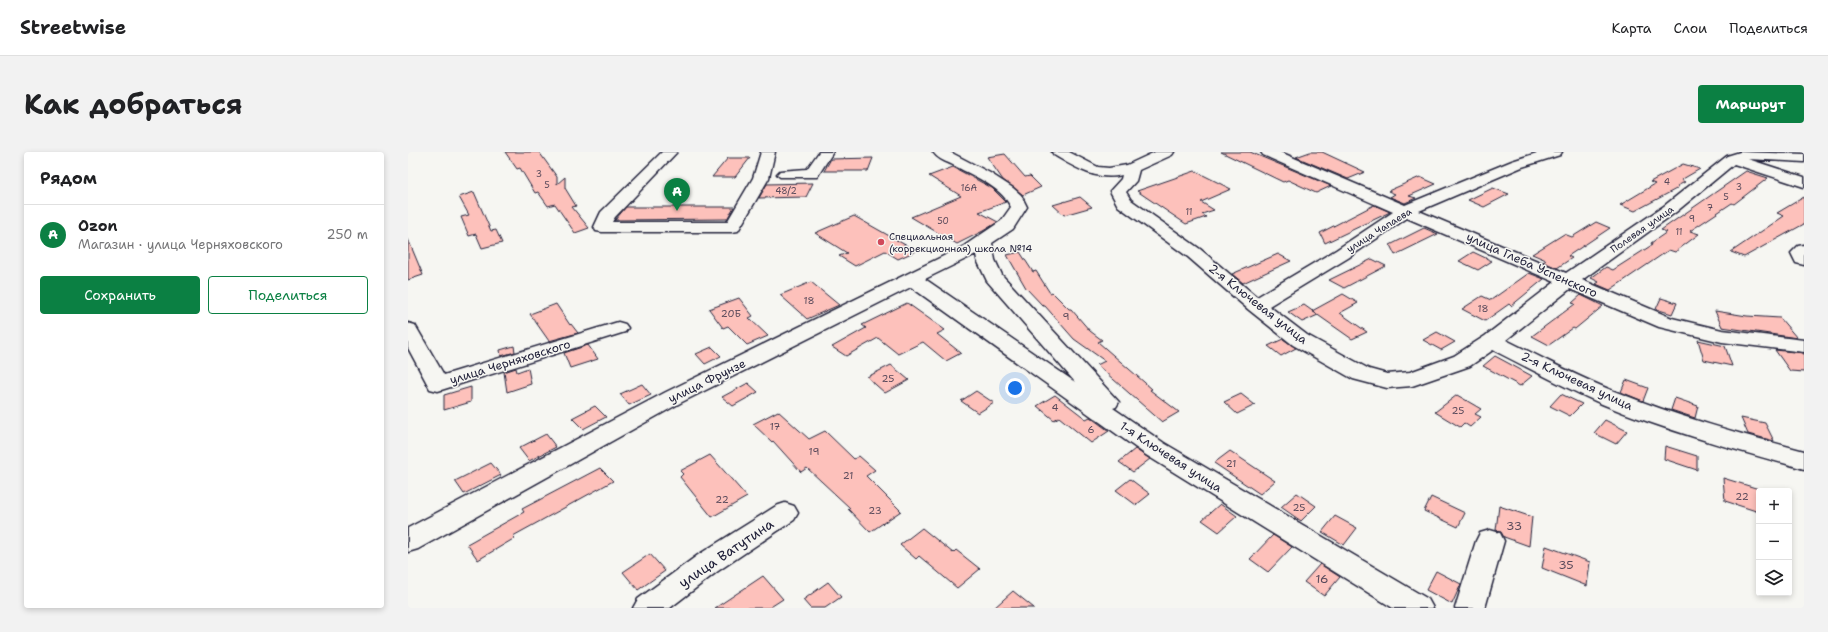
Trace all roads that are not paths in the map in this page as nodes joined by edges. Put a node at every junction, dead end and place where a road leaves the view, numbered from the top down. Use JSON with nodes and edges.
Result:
{"nodes":[{"id":1,"x":670,"y":152,"type":"edge"},
{"id":2,"x":768,"y":152,"type":"edge"},
{"id":3,"x":826,"y":152,"type":"edge"},
{"id":4,"x":940,"y":152,"type":"edge"},
{"id":5,"x":1059,"y":152,"type":"edge"},
{"id":6,"x":1167,"y":152,"type":"edge"},
{"id":7,"x":1268,"y":152,"type":"edge"},
{"id":8,"x":1555,"y":152,"type":"edge"},
{"id":9,"x":1804,"y":158,"type":"edge"},
{"id":10,"x":1732,"y":159,"type":"junction"},
{"id":11,"x":1132,"y":168,"type":"junction"},
{"id":12,"x":785,"y":174,"type":"dead end"},
{"id":13,"x":1804,"y":182,"type":"edge"},
{"id":14,"x":1407,"y":210,"type":"junction"},
{"id":15,"x":983,"y":242,"type":"junction"},
{"id":16,"x":1804,"y":250,"type":"edge"},
{"id":17,"x":1804,"y":260,"type":"edge"},
{"id":18,"x":914,"y":280,"type":"junction"},
{"id":19,"x":1568,"y":281,"type":"junction"},
{"id":20,"x":1256,"y":306,"type":"junction"},
{"id":21,"x":618,"y":328,"type":"dead end"},
{"id":22,"x":408,"y":329,"type":"edge"},
{"id":23,"x":1492,"y":341,"type":"junction"},
{"id":24,"x":1804,"y":346,"type":"edge"},
{"id":25,"x":1155,"y":449,"type":"junction"},
{"id":26,"x":1804,"y":460,"type":"edge"},
{"id":27,"x":785,"y":513,"type":"dead end"},
{"id":28,"x":408,"y":541,"type":"edge"},
{"id":29,"x":1490,"y":541,"type":"dead end"},
{"id":30,"x":648,"y":608,"type":"edge"},
{"id":31,"x":1418,"y":608,"type":"edge"},
{"id":32,"x":1470,"y":608,"type":"edge"}],
"edges":[{"from":1,"to":2,"type":"street"},
{"from":3,"to":12,"type":"street"},
{"from":4,"to":15,"type":"street","name":"улица Фрунзе"},
{"from":5,"to":11,"type":"street"},
{"from":6,"to":11,"type":"street"},
{"from":7,"to":14,"type":"street","name":"улица Глеба Успенского"},
{"from":8,"to":14,"type":"street","name":"улица Чапаева"},
{"from":9,"to":10,"type":"street","name":"Полевая улица"},
{"from":10,"to":13,"type":"street"},
{"from":10,"to":19,"type":"street","name":"Полевая улица"},
{"from":11,"to":20,"type":"street","name":"2-я Ключевая улица"},
{"from":14,"to":19,"type":"street","name":"улица Глеба Успенского"},
{"from":14,"to":20,"type":"street","name":"улица Чапаева"},
{"from":15,"to":18,"type":"street","name":"улица Фрунзе"},
{"from":15,"to":25,"type":"street"},
{"from":16,"to":17,"type":"street"},
{"from":18,"to":25,"type":"street","name":"1-я Ключевая улица"},
{"from":18,"to":28,"type":"street","name":"улица Фрунзе"},
{"from":19,"to":23,"type":"street","name":"Полевая улица"},
{"from":19,"to":24,"type":"street","name":"улица Глеба Успенского"},
{"from":20,"to":23,"type":"street","name":"2-я Ключевая улица"},
{"from":21,"to":22,"type":"street","name":"улица Черняховского"},
{"from":23,"to":26,"type":"street","name":"2-я Ключевая улица"},
{"from":25,"to":31,"type":"street","name":"1-я Ключевая улица"},
{"from":27,"to":30,"type":"street","name":"улица Ватутина"},
{"from":29,"to":32,"type":"street"}]}
